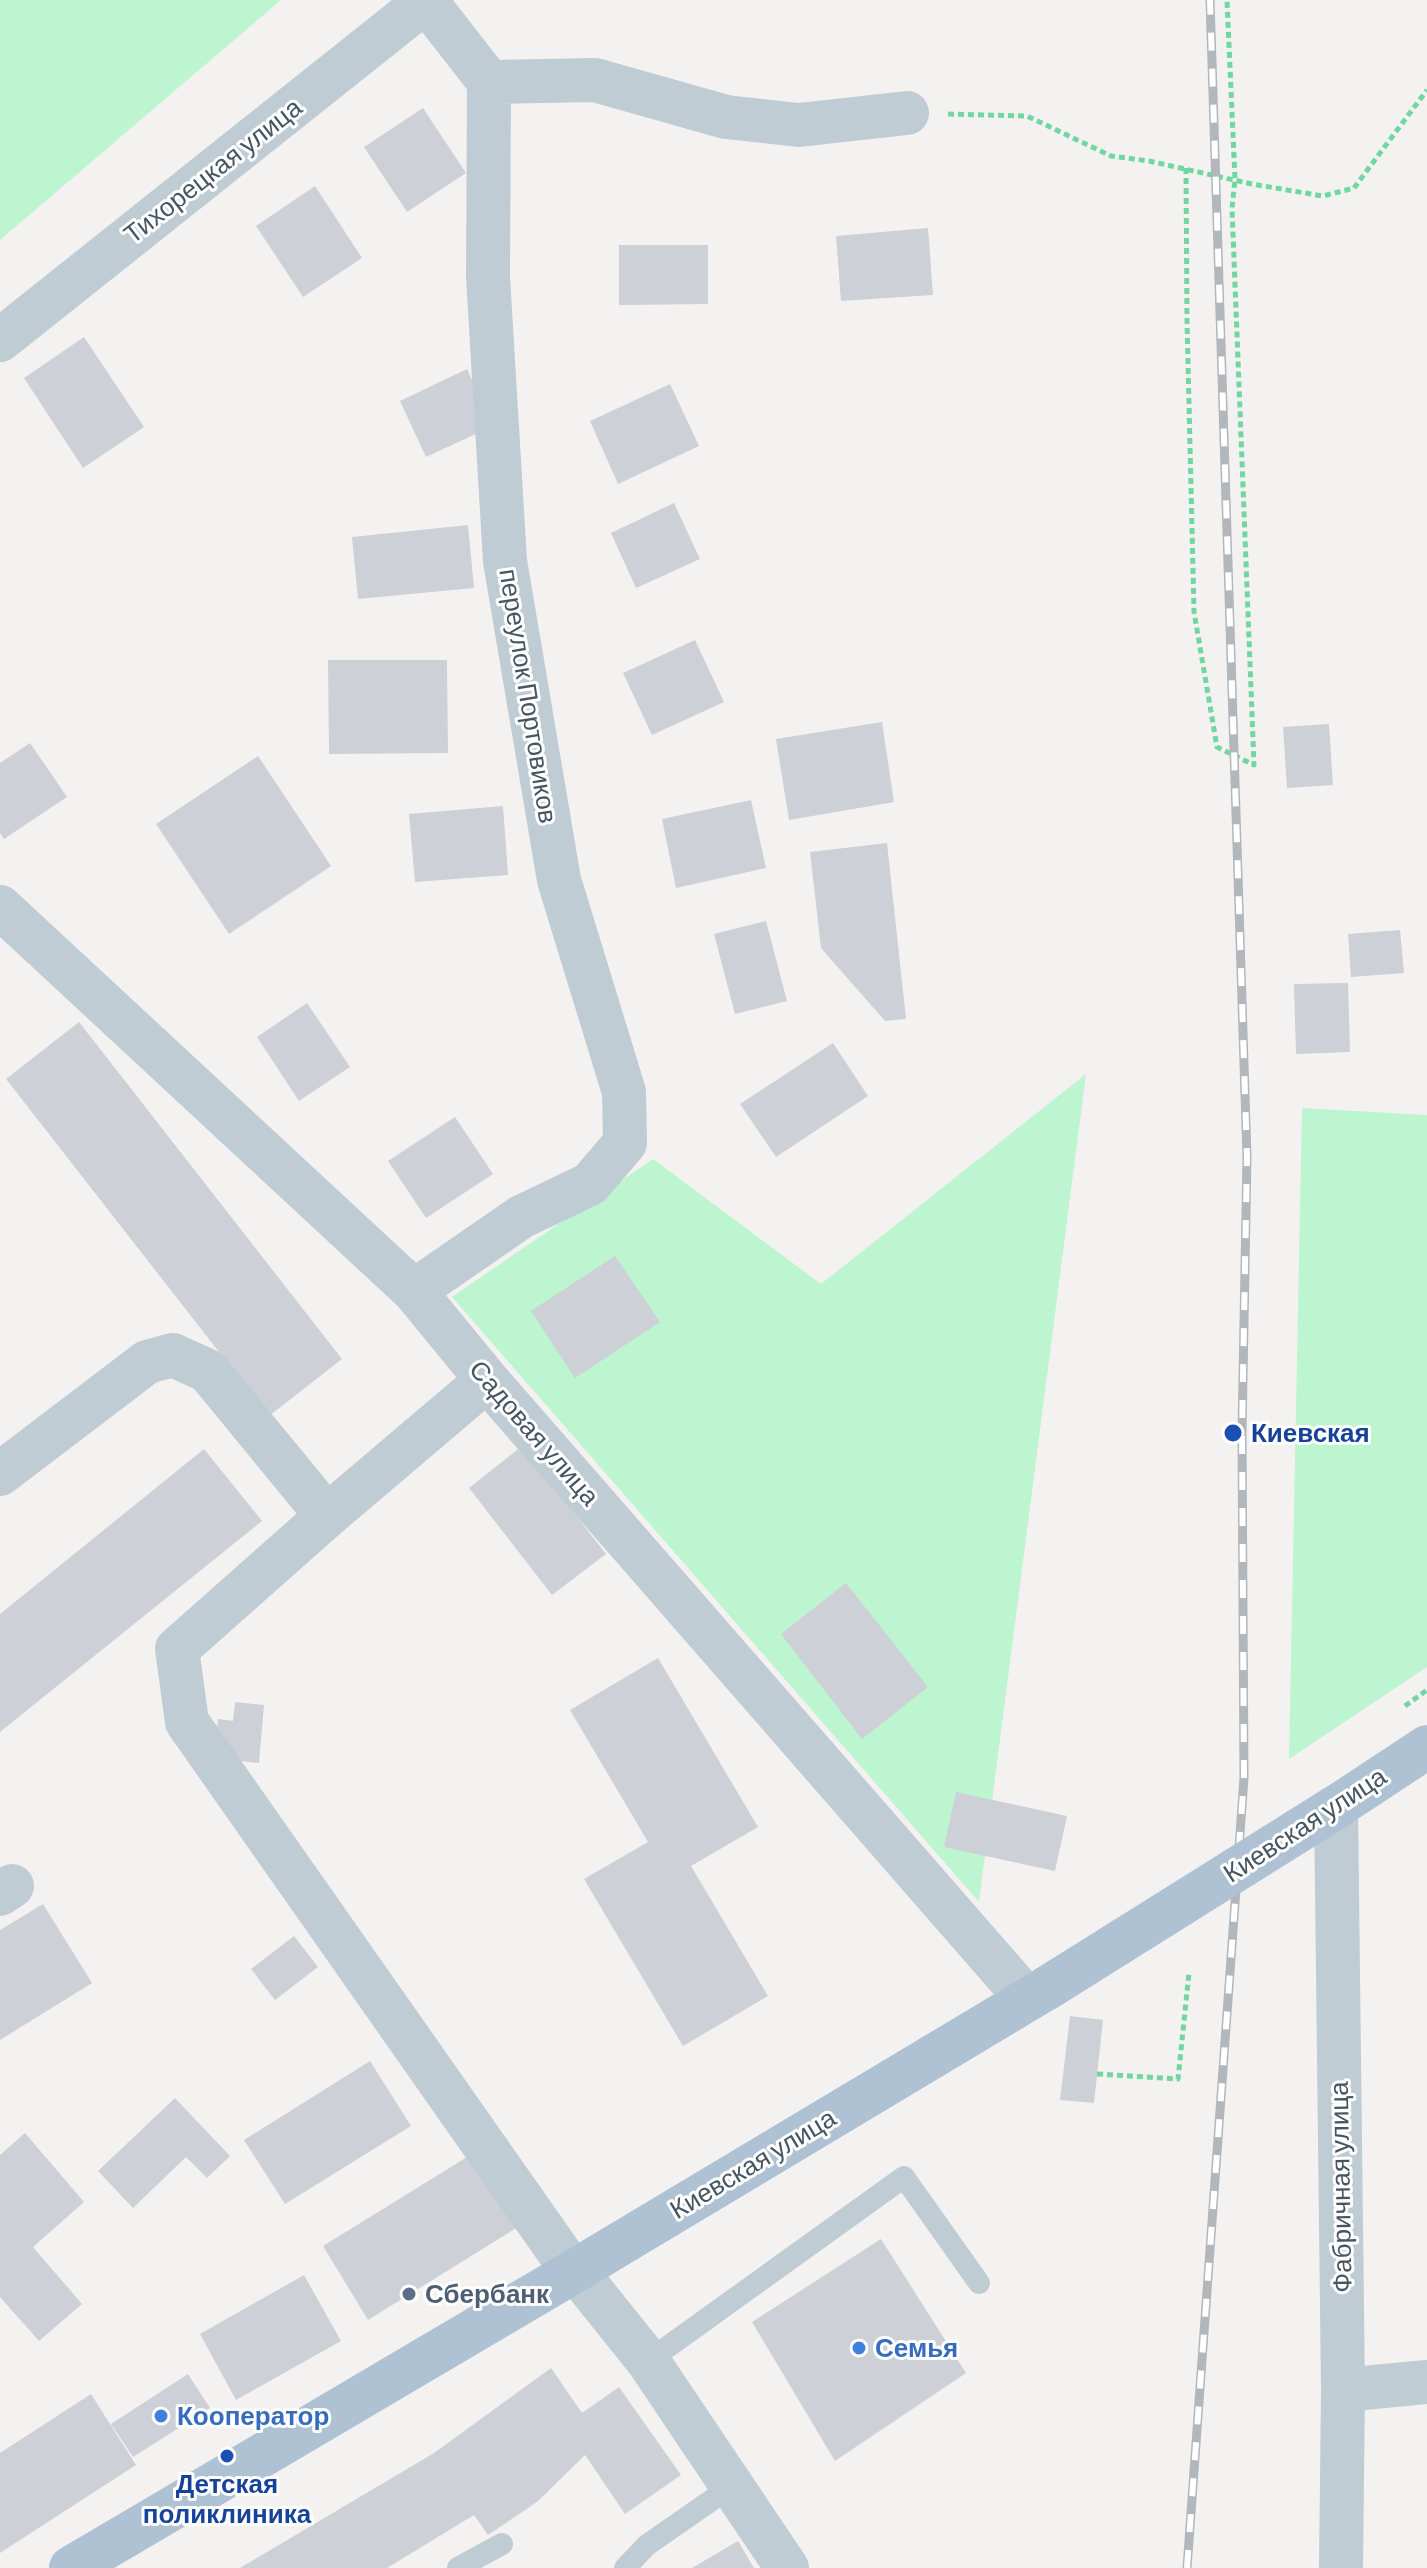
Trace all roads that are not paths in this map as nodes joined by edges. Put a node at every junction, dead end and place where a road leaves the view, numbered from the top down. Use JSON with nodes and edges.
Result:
{"nodes":[{"id":1,"x":426,"y":1,"type":"edge"},
{"id":2,"x":489,"y":82,"type":"junction"},
{"id":3,"x":907,"y":113,"type":"road end"},
{"id":4,"x":0,"y":340,"type":"edge"},
{"id":5,"x":0,"y":907,"type":"edge"},
{"id":6,"x":414,"y":1291,"type":"junction"},
{"id":7,"x":487,"y":1380,"type":"junction"},
{"id":8,"x":0,"y":1474,"type":"edge"},
{"id":9,"x":327,"y":1516,"type":"junction"},
{"id":10,"x":1427,"y":1747,"type":"edge"},
{"id":11,"x":1336,"y":1807,"type":"junction"},
{"id":12,"x":1037,"y":1993,"type":"junction"},
{"id":13,"x":573,"y":2272,"type":"junction"},
{"id":14,"x":979,"y":2283,"type":"dead end"},
{"id":15,"x":648,"y":2361,"type":"junction"},
{"id":16,"x":1427,"y":2382,"type":"edge"},
{"id":17,"x":1343,"y":2390,"type":"junction"},
{"id":18,"x":732,"y":2486,"type":"junction"},
{"id":19,"x":502,"y":2544,"type":"dead end"},
{"id":20,"x":87,"y":2564,"type":"edge"},
{"id":21,"x":458,"y":2568,"type":"edge"},
{"id":22,"x":625,"y":2568,"type":"edge"},
{"id":23,"x":787,"y":2568,"type":"edge"},
{"id":24,"x":1341,"y":2568,"type":"edge"}],
"edges":[{"from":1,"to":2,"type":"street"},
{"from":1,"to":4,"type":"street","name":"Тихорецкая улица"},
{"from":2,"to":3,"type":"street"},
{"from":2,"to":6,"type":"street","name":"переулок Портовиков"},
{"from":5,"to":6,"type":"street","name":"Садовая улица"},
{"from":6,"to":7,"type":"street","name":"Садовая улица"},
{"from":7,"to":9,"type":"street"},
{"from":7,"to":12,"type":"street","name":"Садовая улица"},
{"from":8,"to":9,"type":"street"},
{"from":9,"to":13,"type":"street"},
{"from":10,"to":11,"type":"main road","name":"Киевская улица"},
{"from":11,"to":12,"type":"main road","name":"Киевская улица","bridge":true},
{"from":11,"to":17,"type":"street","name":"Фабричная улица"},
{"from":12,"to":13,"type":"main road","name":"Киевская улица"},
{"from":13,"to":15,"type":"street"},
{"from":13,"to":20,"type":"main road","name":"Киевская улица"},
{"from":14,"to":15,"type":"lane"},
{"from":15,"to":18,"type":"street"},
{"from":16,"to":17,"type":"street"},
{"from":17,"to":24,"type":"street","name":"Фабричная улица"},
{"from":18,"to":22,"type":"lane"},
{"from":18,"to":23,"type":"street"},
{"from":19,"to":21,"type":"lane"}]}
